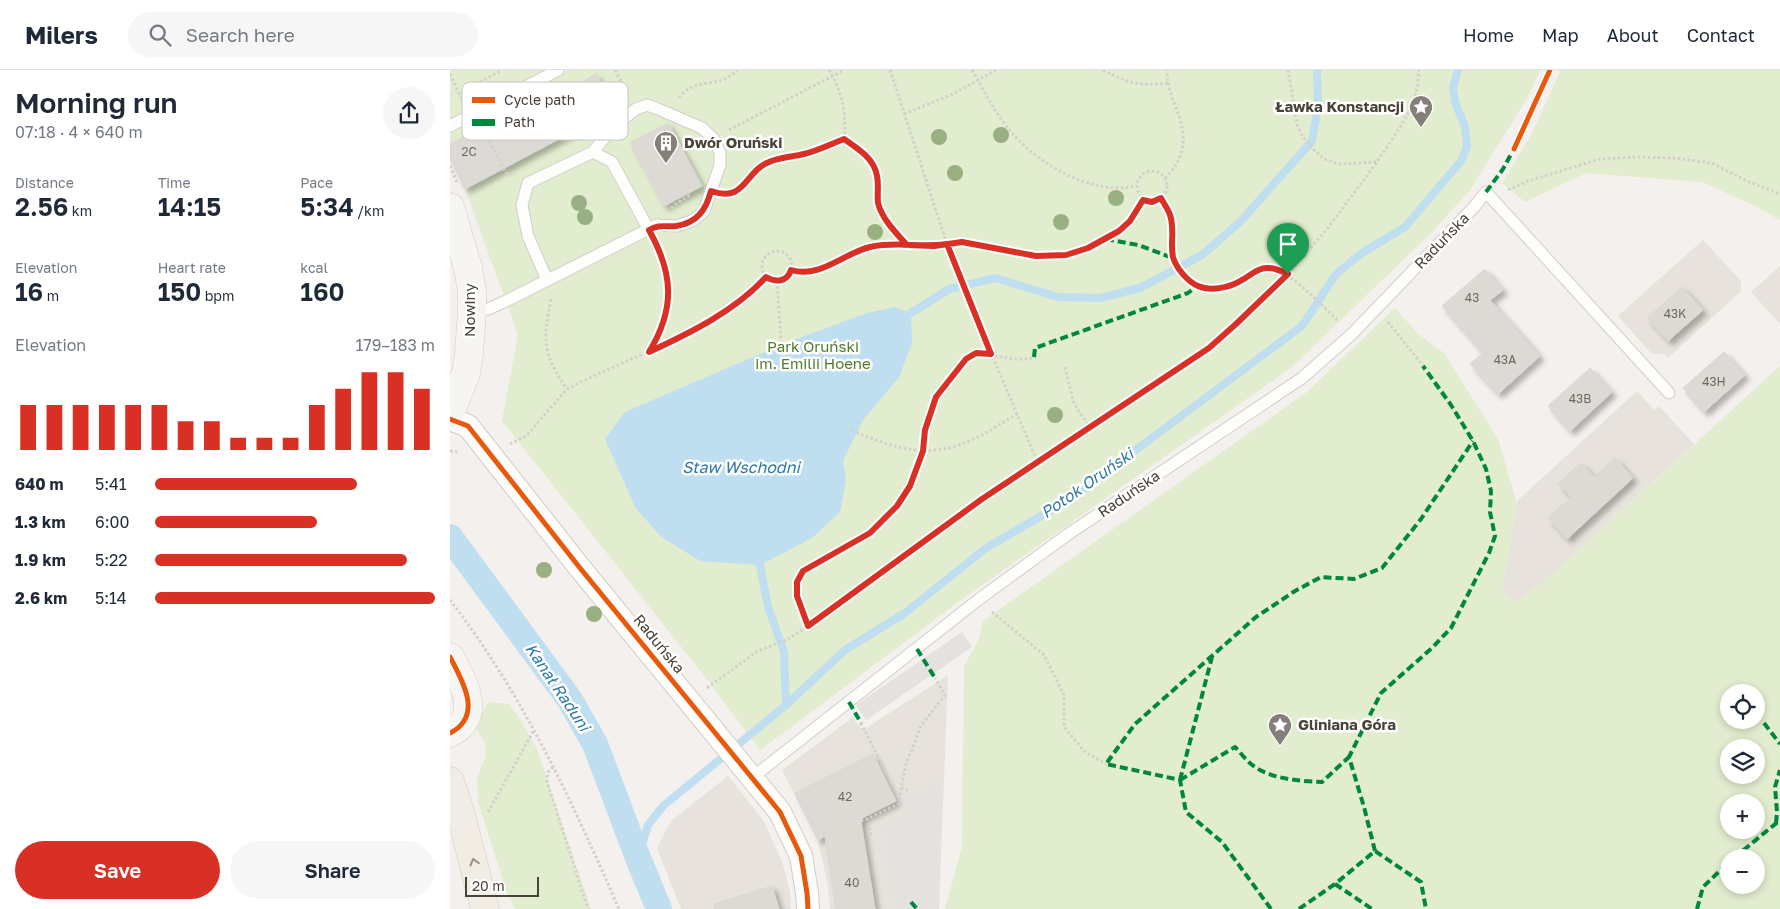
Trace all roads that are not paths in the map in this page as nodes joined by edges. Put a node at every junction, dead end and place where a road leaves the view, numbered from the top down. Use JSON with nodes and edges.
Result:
{"nodes":[{"id":1,"x":558,"y":70,"type":"edge"},
{"id":2,"x":535,"y":82,"type":"edge"},
{"id":3,"x":628,"y":115,"type":"edge"},
{"id":4,"x":462,"y":120,"type":"edge"},
{"id":5,"x":450,"y":126,"type":"edge"},
{"id":6,"x":602,"y":140,"type":"edge"},
{"id":7,"x":593,"y":152,"type":"junction"},
{"id":8,"x":450,"y":207,"type":"edge"},
{"id":9,"x":649,"y":230,"type":"junction"},
{"id":10,"x":547,"y":280,"type":"junction"},
{"id":11,"x":472,"y":311,"type":"junction"},
{"id":12,"x":1668,"y":393,"type":"dead end"},
{"id":13,"x":450,"y":413,"type":"edge"},
{"id":14,"x":450,"y":419,"type":"edge"},
{"id":15,"x":450,"y":657,"type":"edge"},
{"id":16,"x":450,"y":733,"type":"edge"},
{"id":17,"x":746,"y":770,"type":"junction"},
{"id":18,"x":450,"y":780,"type":"edge"},
{"id":19,"x":486,"y":909,"type":"edge"},
{"id":20,"x":808,"y":909,"type":"edge"}],
"edges":[{"from":1,"to":2,"type":"lane"},
{"from":3,"to":9,"type":"lane"},
{"from":4,"to":5,"type":"lane"},
{"from":6,"to":7,"type":"lane"},
{"from":7,"to":9,"type":"lane"},
{"from":7,"to":10,"type":"lane"},
{"from":8,"to":11,"type":"street","name":"Nowiny"},
{"from":9,"to":10,"type":"lane"},
{"from":10,"to":11,"type":"lane"},
{"from":11,"to":13,"type":"street","name":"Nowiny"},
{"from":12,"to":17,"type":"lane","name":"Raduńska"},
{"from":14,"to":17,"type":"street","name":"Raduńska"},
{"from":15,"to":16,"type":"street"},
{"from":17,"to":20,"type":"street","name":"Raduńska"},
{"from":19,"to":18,"type":"main road","one_way":true}]}
